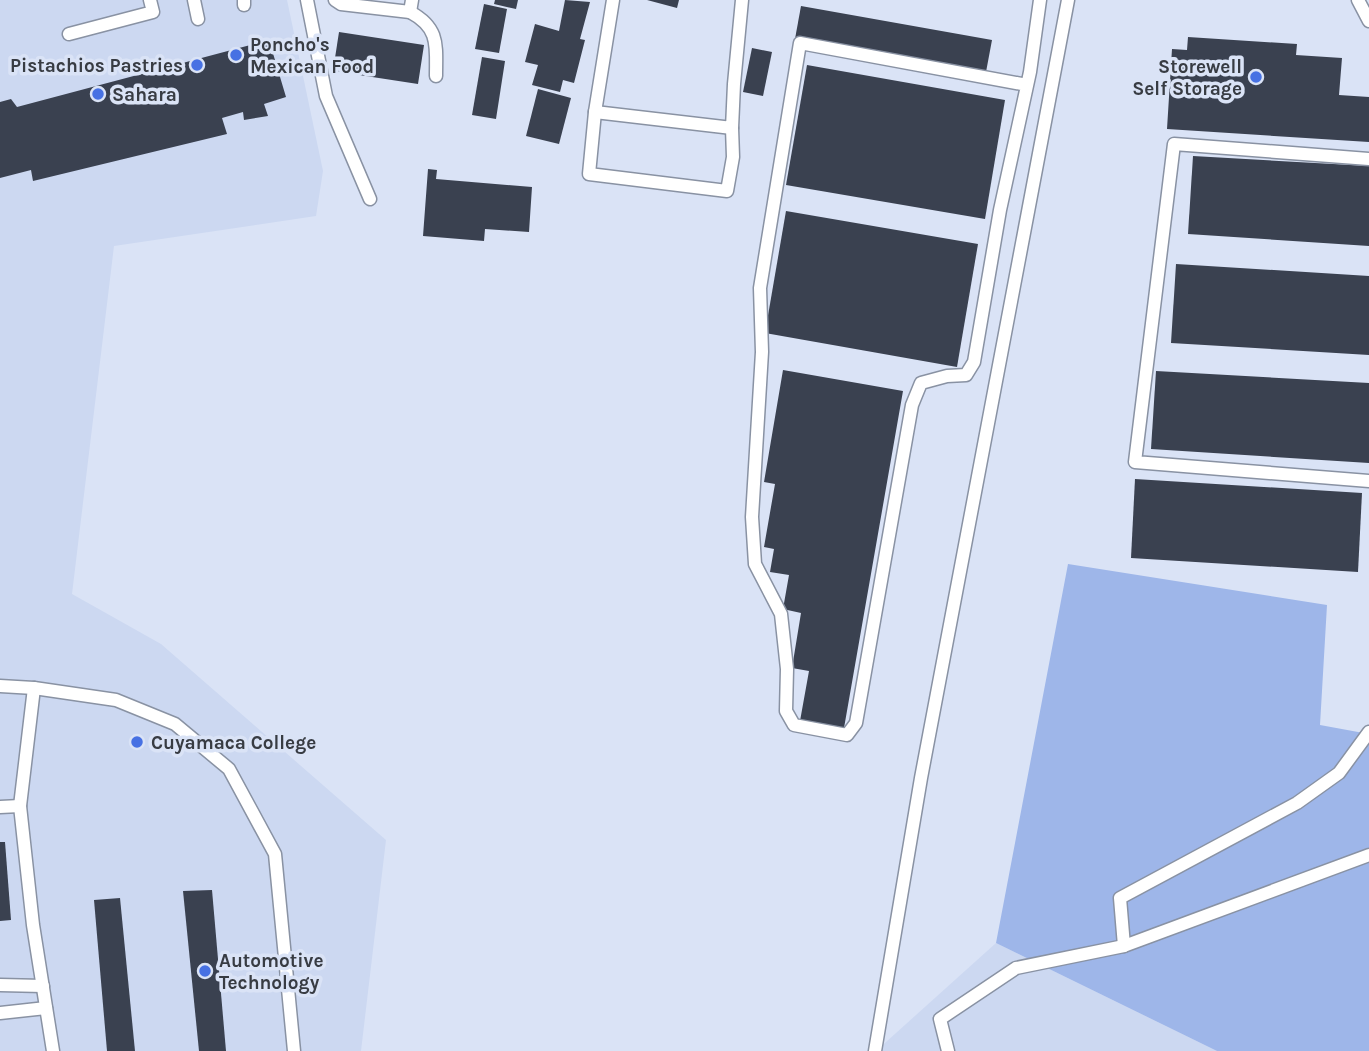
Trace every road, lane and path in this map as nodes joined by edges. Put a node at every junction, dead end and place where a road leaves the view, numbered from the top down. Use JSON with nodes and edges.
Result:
{"nodes":[{"id":1,"x":150,"y":0,"type":"edge"},
{"id":2,"x":194,"y":0,"type":"edge"},
{"id":3,"x":307,"y":0,"type":"edge"},
{"id":4,"x":335,"y":0,"type":"edge"},
{"id":5,"x":613,"y":0,"type":"edge"},
{"id":6,"x":742,"y":0,"type":"edge"},
{"id":7,"x":1040,"y":0,"type":"edge"},
{"id":8,"x":1068,"y":0,"type":"edge"},
{"id":9,"x":1359,"y":0,"type":"edge"},
{"id":10,"x":411,"y":6,"type":"edge"},
{"id":11,"x":198,"y":19,"type":"dead end"},
{"id":12,"x":1369,"y":21,"type":"edge"},
{"id":13,"x":69,"y":34,"type":"dead end"},
{"id":14,"x":436,"y":76,"type":"dead end"},
{"id":15,"x":1027,"y":85,"type":"junction"},
{"id":16,"x":595,"y":112,"type":"junction"},
{"id":17,"x":732,"y":128,"type":"junction"},
{"id":18,"x":1369,"y":159,"type":"edge"},
{"id":19,"x":370,"y":199,"type":"dead end"},
{"id":20,"x":1369,"y":481,"type":"edge"},
{"id":21,"x":0,"y":686,"type":"edge"},
{"id":22,"x":34,"y":688,"type":"junction"},
{"id":23,"x":1369,"y":732,"type":"edge"},
{"id":24,"x":20,"y":806,"type":"junction"},
{"id":25,"x":0,"y":807,"type":"edge"},
{"id":26,"x":1369,"y":855,"type":"edge"},
{"id":27,"x":1124,"y":946,"type":"junction"},
{"id":28,"x":0,"y":985,"type":"edge"},
{"id":29,"x":43,"y":986,"type":"junction"},
{"id":30,"x":46,"y":1008,"type":"junction"},
{"id":31,"x":0,"y":1013,"type":"edge"},
{"id":32,"x":53,"y":1051,"type":"edge"},
{"id":33,"x":294,"y":1051,"type":"edge"},
{"id":34,"x":875,"y":1051,"type":"edge"},
{"id":35,"x":948,"y":1051,"type":"edge"}],
"edges":[{"from":1,"to":13,"type":"lane"},
{"from":2,"to":11,"type":"lane"},
{"from":3,"to":19,"type":"lane"},
{"from":4,"to":10,"type":"lane"},
{"from":5,"to":16,"type":"lane"},
{"from":6,"to":17,"type":"lane"},
{"from":7,"to":15,"type":"lane"},
{"from":8,"to":34,"type":"lane"},
{"from":9,"to":12,"type":"lane"},
{"from":10,"to":14,"type":"lane"},
{"from":15,"to":15,"type":"lane"},
{"from":16,"to":17,"type":"lane"},
{"from":16,"to":17,"type":"lane"},
{"from":18,"to":20,"type":"lane"},
{"from":21,"to":22,"type":"lane"},
{"from":22,"to":24,"type":"lane"},
{"from":22,"to":33,"type":"lane"},
{"from":23,"to":27,"type":"lane"},
{"from":24,"to":25,"type":"lane"},
{"from":24,"to":29,"type":"lane"},
{"from":26,"to":27,"type":"lane"},
{"from":27,"to":35,"type":"lane"},
{"from":28,"to":29,"type":"lane"},
{"from":29,"to":30,"type":"lane"},
{"from":30,"to":31,"type":"lane"},
{"from":30,"to":32,"type":"lane"}]}
